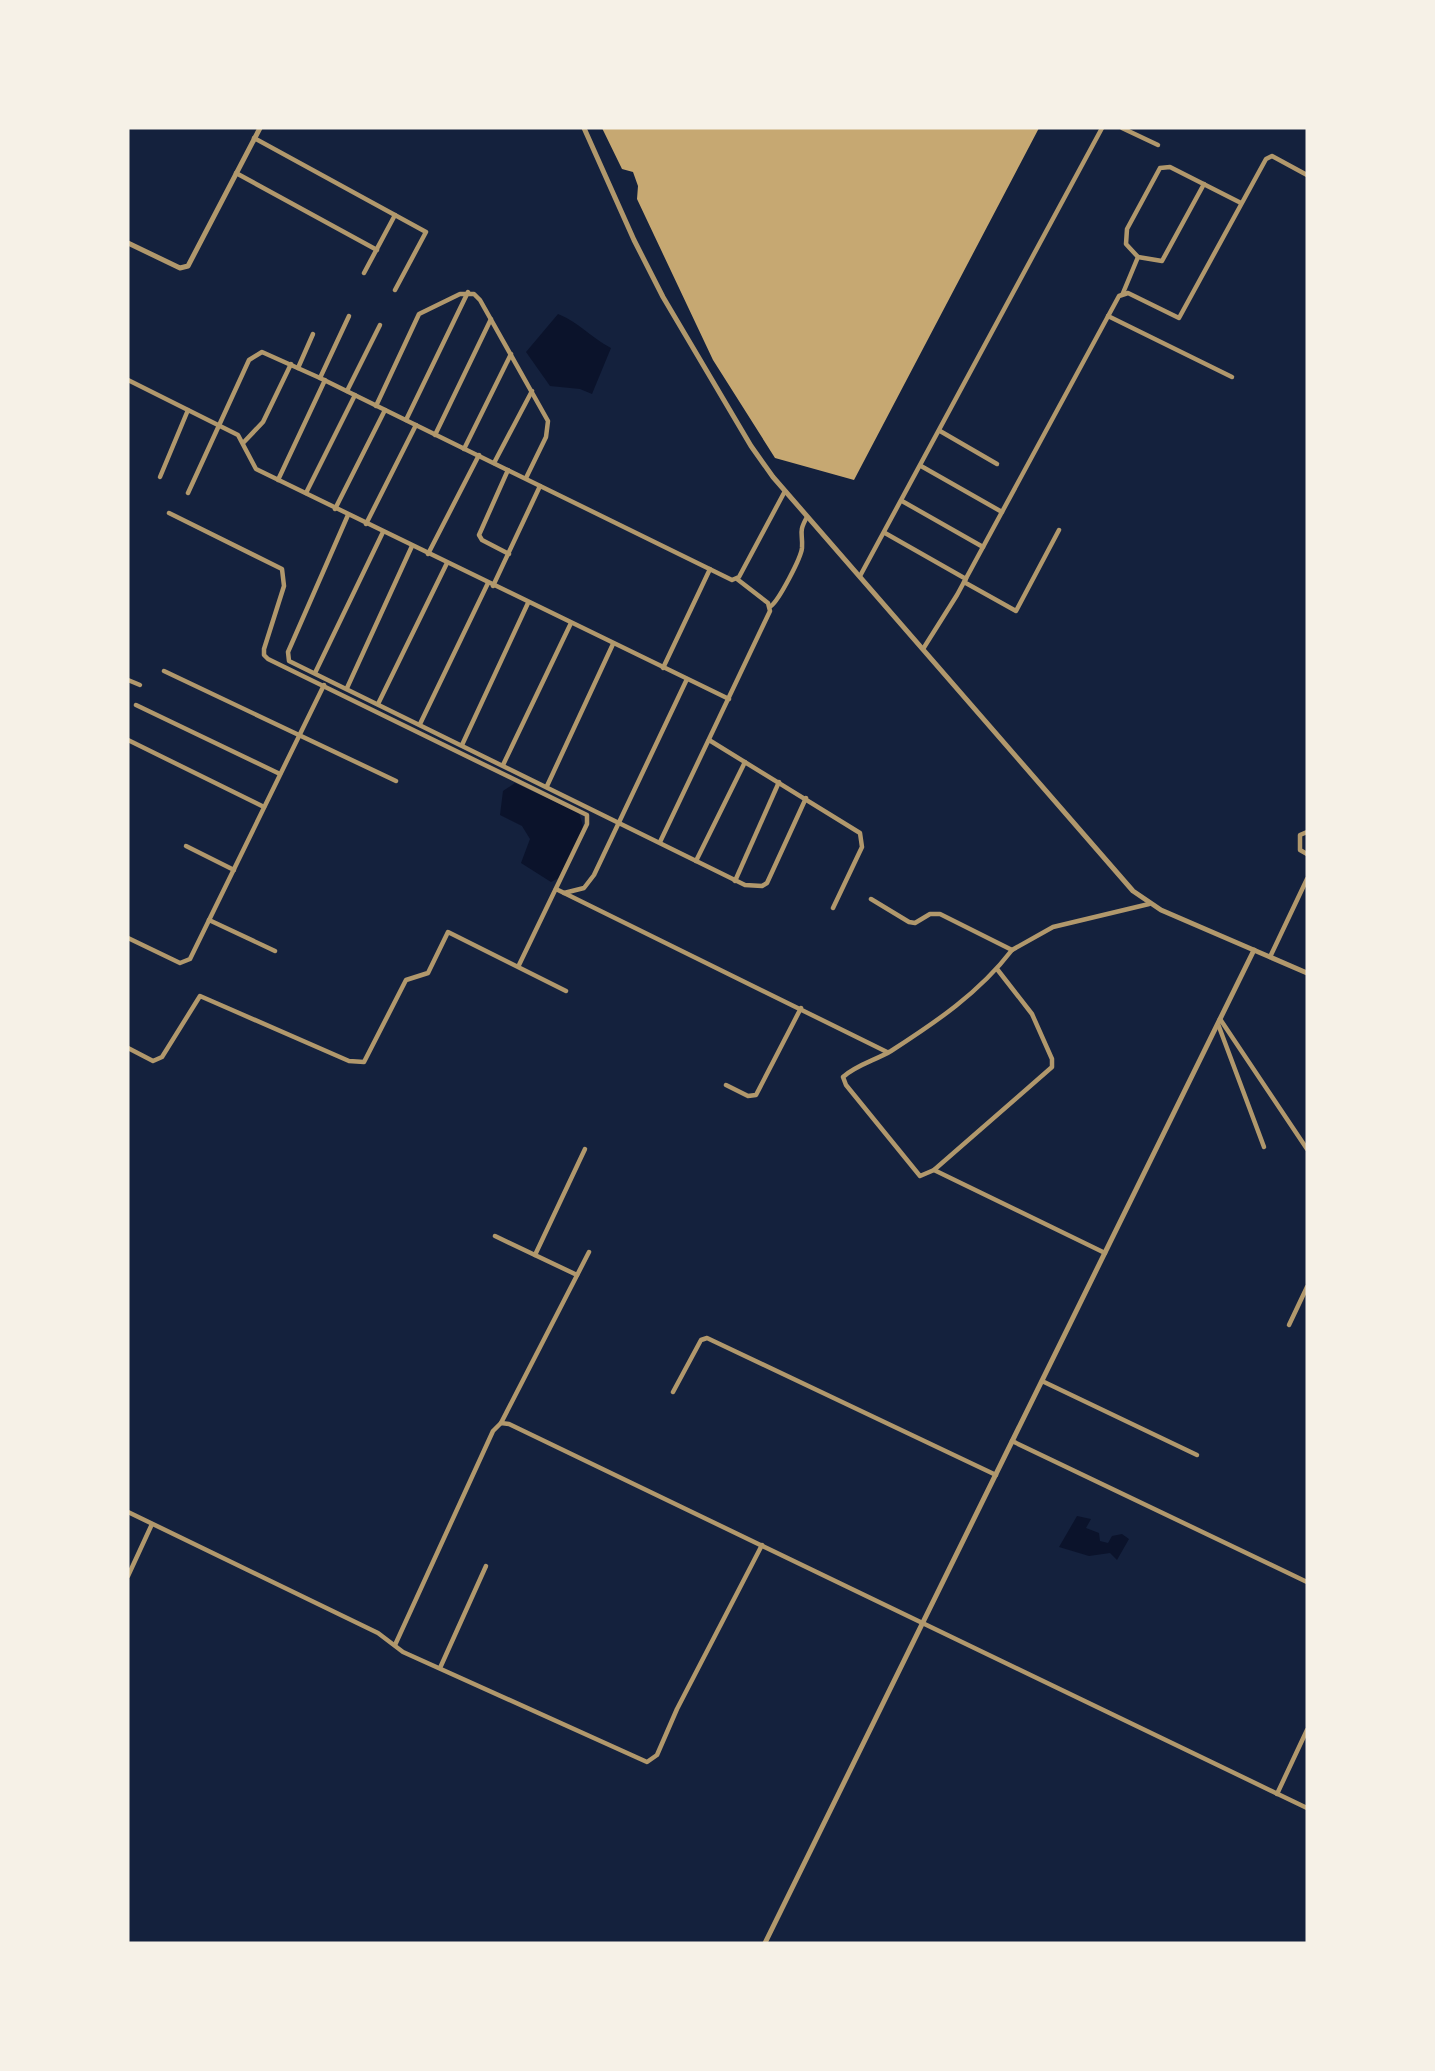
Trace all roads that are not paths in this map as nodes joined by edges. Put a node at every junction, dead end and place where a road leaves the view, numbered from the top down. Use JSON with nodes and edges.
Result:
{"nodes":[{"id":1,"x":260,"y":128,"type":"edge"},
{"id":2,"x":584,"y":128,"type":"edge"},
{"id":3,"x":1102,"y":128,"type":"edge"},
{"id":4,"x":1122,"y":128,"type":"edge"},
{"id":5,"x":254,"y":138,"type":"junction"},
{"id":6,"x":1158,"y":145,"type":"dead end"},
{"id":7,"x":236,"y":173,"type":"junction"},
{"id":8,"x":1307,"y":175,"type":"edge"},
{"id":9,"x":1204,"y":184,"type":"junction"},
{"id":10,"x":1241,"y":203,"type":"junction"},
{"id":11,"x":395,"y":215,"type":"junction"},
{"id":12,"x":128,"y":243,"type":"edge"},
{"id":13,"x":377,"y":250,"type":"junction"},
{"id":14,"x":1138,"y":257,"type":"junction"},
{"id":15,"x":364,"y":273,"type":"dead end"},
{"id":16,"x":395,"y":290,"type":"dead end"},
{"id":17,"x":468,"y":292,"type":"junction"},
{"id":18,"x":1124,"y":293,"type":"junction"},
{"id":19,"x":349,"y":316,"type":"dead end"},
{"id":20,"x":1108,"y":316,"type":"junction"},
{"id":21,"x":491,"y":319,"type":"junction"},
{"id":22,"x":380,"y":325,"type":"dead end"},
{"id":23,"x":313,"y":334,"type":"dead end"},
{"id":24,"x":511,"y":354,"type":"junction"},
{"id":25,"x":291,"y":365,"type":"junction"},
{"id":26,"x":298,"y":368,"type":"junction"},
{"id":27,"x":1232,"y":377,"type":"dead end"},
{"id":28,"x":323,"y":379,"type":"junction"},
{"id":29,"x":128,"y":380,"type":"edge"},
{"id":30,"x":347,"y":391,"type":"junction"},
{"id":31,"x":532,"y":391,"type":"junction"},
{"id":32,"x":355,"y":395,"type":"junction"},
{"id":33,"x":376,"y":406,"type":"junction"},
{"id":34,"x":188,"y":410,"type":"junction"},
{"id":35,"x":384,"y":410,"type":"junction"},
{"id":36,"x":406,"y":420,"type":"junction"},
{"id":37,"x":219,"y":425,"type":"junction"},
{"id":38,"x":416,"y":425,"type":"junction"},
{"id":39,"x":940,"y":431,"type":"junction"},
{"id":40,"x":435,"y":435,"type":"junction"},
{"id":41,"x":244,"y":442,"type":"junction"},
{"id":42,"x":464,"y":449,"type":"junction"},
{"id":43,"x":479,"y":456,"type":"junction"},
{"id":44,"x":494,"y":463,"type":"junction"},
{"id":45,"x":997,"y":464,"type":"dead end"},
{"id":46,"x":921,"y":466,"type":"junction"},
{"id":47,"x":508,"y":470,"type":"junction"},
{"id":48,"x":160,"y":477,"type":"dead end"},
{"id":49,"x":526,"y":478,"type":"junction"},
{"id":50,"x":278,"y":480,"type":"junction"},
{"id":51,"x":540,"y":486,"type":"junction"},
{"id":52,"x":785,"y":491,"type":"junction"},
{"id":53,"x":306,"y":493,"type":"junction"},
{"id":54,"x":188,"y":494,"type":"dead end"},
{"id":55,"x":902,"y":500,"type":"junction"},
{"id":56,"x":335,"y":509,"type":"junction"},
{"id":57,"x":1002,"y":512,"type":"junction"},
{"id":58,"x":169,"y":513,"type":"dead end"},
{"id":59,"x":348,"y":515,"type":"junction"},
{"id":60,"x":807,"y":516,"type":"junction"},
{"id":61,"x":366,"y":524,"type":"junction"},
{"id":62,"x":1059,"y":530,"type":"dead end"},
{"id":63,"x":383,"y":532,"type":"junction"},
{"id":64,"x":885,"y":533,"type":"junction"},
{"id":65,"x":412,"y":546,"type":"junction"},
{"id":66,"x":983,"y":548,"type":"junction"},
{"id":67,"x":428,"y":554,"type":"junction"},
{"id":68,"x":509,"y":554,"type":"junction"},
{"id":69,"x":447,"y":563,"type":"junction"},
{"id":70,"x":710,"y":569,"type":"junction"},
{"id":71,"x":860,"y":576,"type":"junction"},
{"id":72,"x":737,"y":579,"type":"junction"},
{"id":73,"x":965,"y":580,"type":"junction"},
{"id":74,"x":491,"y":585,"type":"junction"},
{"id":75,"x":528,"y":603,"type":"junction"},
{"id":76,"x":771,"y":606,"type":"junction"},
{"id":77,"x":570,"y":624,"type":"junction"},
{"id":78,"x":613,"y":644,"type":"junction"},
{"id":79,"x":923,"y":649,"type":"junction"},
{"id":80,"x":663,"y":668,"type":"junction"},
{"id":81,"x":164,"y":671,"type":"dead end"},
{"id":82,"x":315,"y":673,"type":"junction"},
{"id":83,"x":687,"y":679,"type":"junction"},
{"id":84,"x":128,"y":680,"type":"edge"},
{"id":85,"x":140,"y":685,"type":"dead end"},
{"id":86,"x":324,"y":685,"type":"junction"},
{"id":87,"x":347,"y":688,"type":"junction"},
{"id":88,"x":729,"y":699,"type":"junction"},
{"id":89,"x":378,"y":704,"type":"junction"},
{"id":90,"x":136,"y":705,"type":"dead end"},
{"id":91,"x":420,"y":724,"type":"junction"},
{"id":92,"x":299,"y":735,"type":"junction"},
{"id":93,"x":128,"y":740,"type":"edge"},
{"id":94,"x":709,"y":740,"type":"junction"},
{"id":95,"x":462,"y":745,"type":"junction"},
{"id":96,"x":745,"y":762,"type":"junction"},
{"id":97,"x":503,"y":765,"type":"junction"},
{"id":98,"x":280,"y":774,"type":"junction"},
{"id":99,"x":396,"y":781,"type":"dead end"},
{"id":100,"x":779,"y":782,"type":"junction"},
{"id":101,"x":547,"y":786,"type":"junction"},
{"id":102,"x":806,"y":798,"type":"junction"},
{"id":103,"x":264,"y":807,"type":"junction"},
{"id":104,"x":619,"y":821,"type":"junction"},
{"id":105,"x":1307,"y":832,"type":"edge"},
{"id":106,"x":660,"y":842,"type":"junction"},
{"id":107,"x":186,"y":846,"type":"dead end"},
{"id":108,"x":1307,"y":854,"type":"edge"},
{"id":109,"x":696,"y":861,"type":"junction"},
{"id":110,"x":233,"y":870,"type":"junction"},
{"id":111,"x":1307,"y":879,"type":"edge"},
{"id":112,"x":734,"y":881,"type":"junction"},
{"id":113,"x":556,"y":889,"type":"junction"},
{"id":114,"x":564,"y":893,"type":"junction"},
{"id":115,"x":871,"y":899,"type":"dead end"},
{"id":116,"x":1149,"y":904,"type":"junction"},
{"id":117,"x":833,"y":908,"type":"dead end"},
{"id":118,"x":209,"y":920,"type":"junction"},
{"id":119,"x":128,"y":938,"type":"edge"},
{"id":120,"x":1012,"y":950,"type":"junction"},
{"id":121,"x":1254,"y":950,"type":"junction"},
{"id":122,"x":275,"y":951,"type":"dead end"},
{"id":123,"x":1270,"y":957,"type":"junction"},
{"id":124,"x":519,"y":965,"type":"junction"},
{"id":125,"x":998,"y":969,"type":"junction"},
{"id":126,"x":1307,"y":973,"type":"edge"},
{"id":127,"x":566,"y":991,"type":"dead end"},
{"id":128,"x":802,"y":1008,"type":"junction"},
{"id":129,"x":1219,"y":1021,"type":"junction"},
{"id":130,"x":128,"y":1048,"type":"edge"},
{"id":131,"x":888,"y":1052,"type":"junction"},
{"id":132,"x":726,"y":1085,"type":"dead end"},
{"id":133,"x":1264,"y":1147,"type":"dead end"},
{"id":134,"x":585,"y":1149,"type":"dead end"},
{"id":135,"x":1307,"y":1149,"type":"edge"},
{"id":136,"x":934,"y":1170,"type":"junction"},
{"id":137,"x":495,"y":1236,"type":"dead end"},
{"id":138,"x":589,"y":1251,"type":"dead end"},
{"id":139,"x":1105,"y":1253,"type":"junction"},
{"id":140,"x":535,"y":1255,"type":"junction"},
{"id":141,"x":577,"y":1275,"type":"junction"},
{"id":142,"x":1307,"y":1287,"type":"edge"},
{"id":143,"x":1289,"y":1325,"type":"dead end"},
{"id":144,"x":1042,"y":1381,"type":"junction"},
{"id":145,"x":673,"y":1392,"type":"dead end"},
{"id":146,"x":501,"y":1423,"type":"junction"},
{"id":147,"x":1012,"y":1441,"type":"junction"},
{"id":148,"x":1197,"y":1455,"type":"dead end"},
{"id":149,"x":996,"y":1475,"type":"junction"},
{"id":150,"x":128,"y":1512,"type":"edge"},
{"id":151,"x":152,"y":1524,"type":"junction"},
{"id":152,"x":762,"y":1545,"type":"junction"},
{"id":153,"x":486,"y":1566,"type":"dead end"},
{"id":154,"x":128,"y":1576,"type":"edge"},
{"id":155,"x":1307,"y":1582,"type":"edge"},
{"id":156,"x":922,"y":1624,"type":"junction"},
{"id":157,"x":395,"y":1645,"type":"junction"},
{"id":158,"x":440,"y":1668,"type":"junction"},
{"id":159,"x":1307,"y":1730,"type":"edge"},
{"id":160,"x":1277,"y":1794,"type":"junction"},
{"id":161,"x":1307,"y":1808,"type":"edge"},
{"id":162,"x":765,"y":1943,"type":"edge"}],
"edges":[{"from":1,"to":5,"type":"street"},
{"from":2,"to":52,"type":"street"},
{"from":3,"to":39,"type":"street"},
{"from":4,"to":6,"type":"street"},
{"from":5,"to":7,"type":"street"},
{"from":5,"to":11,"type":"street"},
{"from":7,"to":12,"type":"street"},
{"from":7,"to":13,"type":"street"},
{"from":8,"to":10,"type":"street"},
{"from":9,"to":10,"type":"street"},
{"from":9,"to":14,"type":"street"},
{"from":9,"to":14,"type":"street"},
{"from":10,"to":18,"type":"street"},
{"from":11,"to":13,"type":"street"},
{"from":11,"to":16,"type":"street"},
{"from":13,"to":15,"type":"street"},
{"from":14,"to":18,"type":"street"},
{"from":17,"to":21,"type":"street"},
{"from":17,"to":33,"type":"street"},
{"from":17,"to":36,"type":"street"},
{"from":18,"to":20,"type":"street"},
{"from":19,"to":28,"type":"street"},
{"from":20,"to":27,"type":"street"},
{"from":20,"to":57,"type":"street"},
{"from":21,"to":24,"type":"street"},
{"from":21,"to":40,"type":"street"},
{"from":22,"to":30,"type":"street"},
{"from":23,"to":26,"type":"street"},
{"from":24,"to":31,"type":"street"},
{"from":24,"to":42,"type":"street"},
{"from":25,"to":26,"type":"street"},
{"from":25,"to":37,"type":"street"},
{"from":25,"to":41,"type":"street"},
{"from":26,"to":28,"type":"street"},
{"from":28,"to":30,"type":"street"},
{"from":28,"to":50,"type":"street"},
{"from":29,"to":34,"type":"street"},
{"from":30,"to":32,"type":"street"},
{"from":31,"to":44,"type":"street"},
{"from":31,"to":49,"type":"street"},
{"from":32,"to":33,"type":"street"},
{"from":32,"to":53,"type":"street"},
{"from":33,"to":35,"type":"street"},
{"from":34,"to":37,"type":"street"},
{"from":34,"to":48,"type":"street"},
{"from":35,"to":36,"type":"street"},
{"from":35,"to":56,"type":"street"},
{"from":36,"to":38,"type":"street"},
{"from":37,"to":41,"type":"street"},
{"from":37,"to":54,"type":"street"},
{"from":38,"to":40,"type":"street"},
{"from":38,"to":61,"type":"street"},
{"from":39,"to":45,"type":"street"},
{"from":39,"to":46,"type":"street"},
{"from":40,"to":42,"type":"street"},
{"from":41,"to":50,"type":"street"},
{"from":42,"to":43,"type":"street"},
{"from":43,"to":44,"type":"street"},
{"from":43,"to":67,"type":"street"},
{"from":44,"to":47,"type":"street"},
{"from":46,"to":55,"type":"street"},
{"from":46,"to":57,"type":"street"},
{"from":47,"to":49,"type":"street"},
{"from":47,"to":68,"type":"street"},
{"from":49,"to":51,"type":"street"},
{"from":50,"to":53,"type":"street"},
{"from":51,"to":68,"type":"street"},
{"from":51,"to":70,"type":"street"},
{"from":52,"to":60,"type":"street"},
{"from":52,"to":72,"type":"street"},
{"from":53,"to":56,"type":"street"},
{"from":55,"to":64,"type":"street"},
{"from":55,"to":66,"type":"street"},
{"from":56,"to":59,"type":"street"},
{"from":57,"to":66,"type":"street"},
{"from":58,"to":86,"type":"street"},
{"from":59,"to":61,"type":"street"},
{"from":59,"to":82,"type":"street"},
{"from":60,"to":71,"type":"street"},
{"from":60,"to":76,"type":"street"},
{"from":61,"to":63,"type":"street"},
{"from":62,"to":73,"type":"street"},
{"from":63,"to":65,"type":"street"},
{"from":63,"to":82,"type":"street"},
{"from":64,"to":71,"type":"street"},
{"from":64,"to":73,"type":"street"},
{"from":65,"to":67,"type":"street"},
{"from":65,"to":87,"type":"street"},
{"from":66,"to":73,"type":"street"},
{"from":67,"to":69,"type":"street"},
{"from":68,"to":74,"type":"street"},
{"from":69,"to":74,"type":"street"},
{"from":69,"to":89,"type":"street"},
{"from":70,"to":72,"type":"street"},
{"from":70,"to":80,"type":"street"},
{"from":71,"to":79,"type":"street"},
{"from":72,"to":76,"type":"street"},
{"from":73,"to":79,"type":"street"},
{"from":74,"to":75,"type":"street"},
{"from":74,"to":91,"type":"street"},
{"from":75,"to":77,"type":"street"},
{"from":75,"to":95,"type":"street"},
{"from":76,"to":88,"type":"street"},
{"from":77,"to":78,"type":"street"},
{"from":77,"to":97,"type":"street"},
{"from":78,"to":80,"type":"street"},
{"from":78,"to":101,"type":"street"},
{"from":79,"to":116,"type":"street"},
{"from":80,"to":83,"type":"street"},
{"from":81,"to":92,"type":"street"},
{"from":82,"to":87,"type":"street"},
{"from":83,"to":88,"type":"street"},
{"from":83,"to":104,"type":"street"},
{"from":84,"to":85,"type":"street"},
{"from":86,"to":92,"type":"street"},
{"from":86,"to":113,"type":"street"},
{"from":87,"to":89,"type":"street"},
{"from":88,"to":94,"type":"street"},
{"from":89,"to":91,"type":"street"},
{"from":90,"to":98,"type":"street"},
{"from":91,"to":95,"type":"street"},
{"from":92,"to":98,"type":"street"},
{"from":92,"to":99,"type":"street"},
{"from":93,"to":103,"type":"street"},
{"from":94,"to":96,"type":"street"},
{"from":94,"to":106,"type":"street"},
{"from":95,"to":97,"type":"street"},
{"from":96,"to":100,"type":"street"},
{"from":96,"to":109,"type":"street"},
{"from":97,"to":101,"type":"street"},
{"from":98,"to":103,"type":"street"},
{"from":100,"to":102,"type":"street"},
{"from":100,"to":112,"type":"street"},
{"from":101,"to":104,"type":"street"},
{"from":102,"to":112,"type":"street"},
{"from":102,"to":117,"type":"street"},
{"from":103,"to":110,"type":"street"},
{"from":104,"to":106,"type":"street"},
{"from":104,"to":114,"type":"street"},
{"from":105,"to":108,"type":"street"},
{"from":106,"to":109,"type":"street"},
{"from":107,"to":110,"type":"street"},
{"from":109,"to":112,"type":"street"},
{"from":110,"to":118,"type":"street"},
{"from":111,"to":123,"type":"street"},
{"from":113,"to":114,"type":"street"},
{"from":113,"to":124,"type":"street"},
{"from":114,"to":128,"type":"street"},
{"from":115,"to":120,"type":"street"},
{"from":116,"to":120,"type":"street"},
{"from":116,"to":121,"type":"street"},
{"from":118,"to":119,"type":"street"},
{"from":118,"to":122,"type":"street"},
{"from":120,"to":125,"type":"street"},
{"from":121,"to":123,"type":"street"},
{"from":121,"to":129,"type":"street"},
{"from":123,"to":126,"type":"street"},
{"from":124,"to":127,"type":"street"},
{"from":124,"to":130,"type":"street"},
{"from":125,"to":131,"type":"street"},
{"from":125,"to":136,"type":"street"},
{"from":128,"to":131,"type":"street"},
{"from":128,"to":132,"type":"street"},
{"from":129,"to":133,"type":"street"},
{"from":129,"to":135,"type":"street"},
{"from":129,"to":139,"type":"street"},
{"from":131,"to":136,"type":"street"},
{"from":134,"to":140,"type":"street"},
{"from":136,"to":139,"type":"street"},
{"from":137,"to":140,"type":"street"},
{"from":138,"to":141,"type":"street"},
{"from":139,"to":144,"type":"street"},
{"from":140,"to":141,"type":"street"},
{"from":141,"to":146,"type":"street"},
{"from":142,"to":143,"type":"street"},
{"from":144,"to":147,"type":"street"},
{"from":144,"to":148,"type":"street"},
{"from":145,"to":149,"type":"street"},
{"from":146,"to":152,"type":"street"},
{"from":146,"to":157,"type":"street"},
{"from":147,"to":149,"type":"street"},
{"from":147,"to":155,"type":"street"},
{"from":149,"to":156,"type":"street"},
{"from":150,"to":151,"type":"street"},
{"from":151,"to":154,"type":"street"},
{"from":151,"to":157,"type":"street"},
{"from":152,"to":156,"type":"street"},
{"from":152,"to":158,"type":"street"},
{"from":153,"to":158,"type":"street"},
{"from":156,"to":160,"type":"street"},
{"from":156,"to":162,"type":"street"},
{"from":157,"to":158,"type":"street"},
{"from":159,"to":160,"type":"street"},
{"from":160,"to":161,"type":"street"}]}
